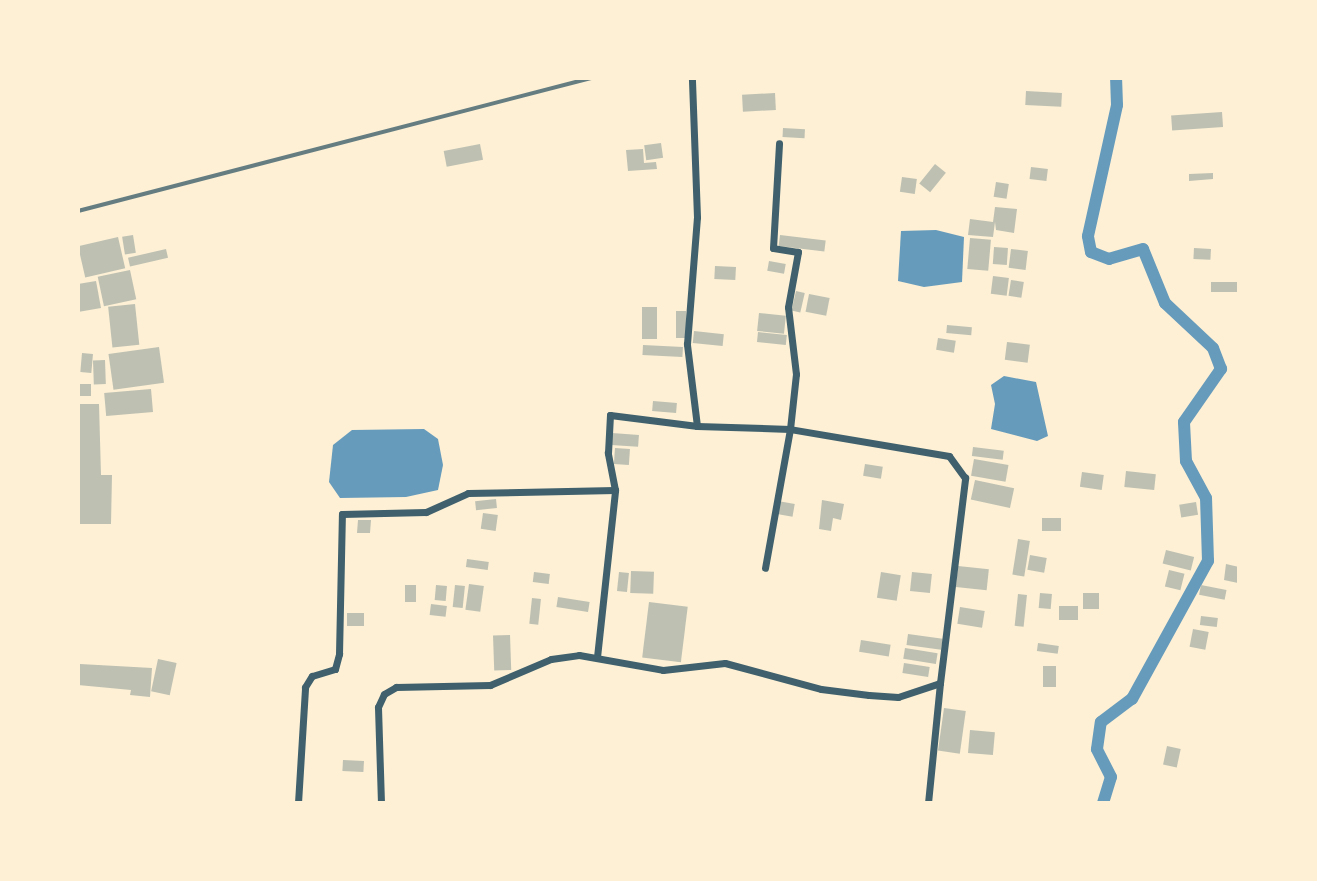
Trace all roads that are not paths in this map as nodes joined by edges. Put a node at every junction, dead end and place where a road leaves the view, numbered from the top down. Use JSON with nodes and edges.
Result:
{"nodes":[{"id":1,"x":692,"y":78,"type":"edge"},
{"id":2,"x":779,"y":143,"type":"dead end"},
{"id":3,"x":697,"y":426,"type":"junction"},
{"id":4,"x":790,"y":429,"type":"junction"},
{"id":5,"x":615,"y":490,"type":"junction"},
{"id":6,"x":765,"y":568,"type":"dead end"},
{"id":7,"x":597,"y":657,"type":"junction"},
{"id":8,"x":940,"y":683,"type":"junction"},
{"id":9,"x":298,"y":803,"type":"edge"},
{"id":10,"x":381,"y":803,"type":"edge"},
{"id":11,"x":928,"y":803,"type":"edge"}],
"edges":[{"from":1,"to":3,"type":"street"},
{"from":2,"to":4,"type":"street"},
{"from":3,"to":4,"type":"street"},
{"from":3,"to":5,"type":"street"},
{"from":4,"to":6,"type":"street"},
{"from":4,"to":8,"type":"street"},
{"from":5,"to":7,"type":"street"},
{"from":5,"to":9,"type":"street"},
{"from":7,"to":8,"type":"street"},
{"from":7,"to":10,"type":"street"},
{"from":8,"to":11,"type":"street"}]}
